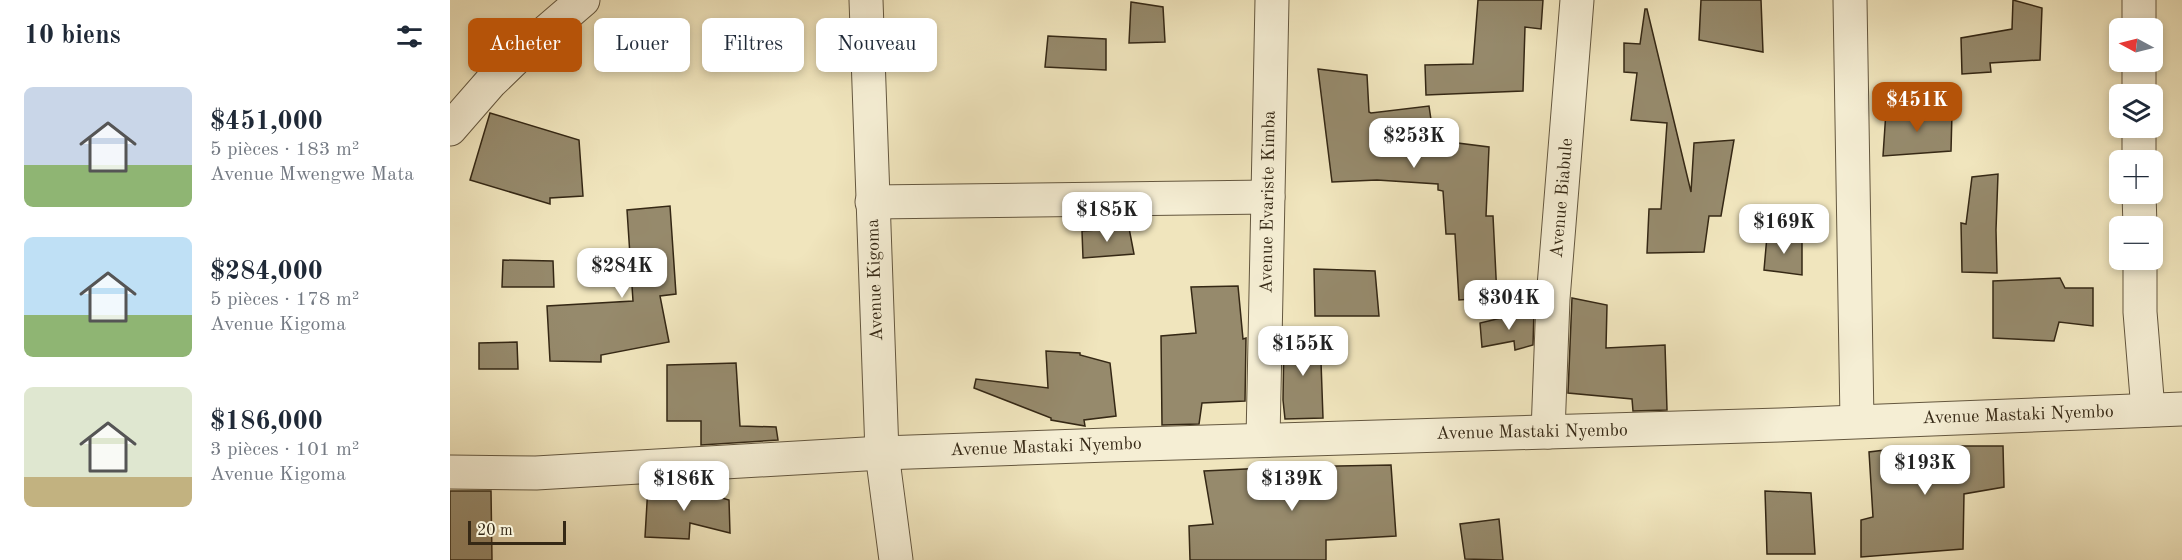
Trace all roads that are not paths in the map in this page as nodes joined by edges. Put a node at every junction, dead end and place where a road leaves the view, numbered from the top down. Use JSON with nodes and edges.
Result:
{"nodes":[{"id":1,"x":583,"y":0,"type":"edge"},
{"id":2,"x":866,"y":0,"type":"edge"},
{"id":3,"x":1272,"y":0,"type":"edge"},
{"id":4,"x":1577,"y":0,"type":"edge"},
{"id":5,"x":1850,"y":0,"type":"edge"},
{"id":6,"x":2139,"y":0,"type":"edge"},
{"id":7,"x":2139,"y":18,"type":"edge"},
{"id":8,"x":450,"y":129,"type":"edge"},
{"id":9,"x":1268,"y":197,"type":"junction"},
{"id":10,"x":872,"y":202,"type":"junction"},
{"id":11,"x":2140,"y":270,"type":"edge"},
{"id":12,"x":2182,"y":409,"type":"edge"},
{"id":13,"x":2148,"y":410,"type":"junction"},
{"id":14,"x":1857,"y":421,"type":"junction"},
{"id":15,"x":1548,"y":432,"type":"junction"},
{"id":16,"x":1263,"y":439,"type":"junction"},
{"id":17,"x":882,"y":453,"type":"junction"},
{"id":18,"x":450,"y":472,"type":"edge"},
{"id":19,"x":896,"y":560,"type":"edge"}],
"edges":[{"from":1,"to":8,"type":"street"},
{"from":2,"to":10,"type":"street","name":"Avenue Kigoma"},
{"from":3,"to":9,"type":"street","name":"Avenue Evariste Kimba"},
{"from":4,"to":15,"type":"street","name":"Avenue Biabule"},
{"from":5,"to":14,"type":"street"},
{"from":6,"to":7,"type":"street"},
{"from":9,"to":10,"type":"street"},
{"from":9,"to":16,"type":"street","name":"Avenue Evariste Kimba"},
{"from":10,"to":17,"type":"street","name":"Avenue Kigoma"},
{"from":11,"to":13,"type":"street"},
{"from":12,"to":13,"type":"street","name":"Avenue Mastaki Nyembo"},
{"from":13,"to":14,"type":"street","name":"Avenue Mastaki Nyembo"},
{"from":14,"to":15,"type":"street","name":"Avenue Mastaki Nyembo"},
{"from":15,"to":16,"type":"street","name":"Avenue Mastaki Nyembo"},
{"from":16,"to":17,"type":"street","name":"Avenue Mastaki Nyembo"},
{"from":17,"to":18,"type":"street","name":"Avenue Mastaki Nyembo"},
{"from":17,"to":19,"type":"street","name":"Avenue Kigoma"}]}
